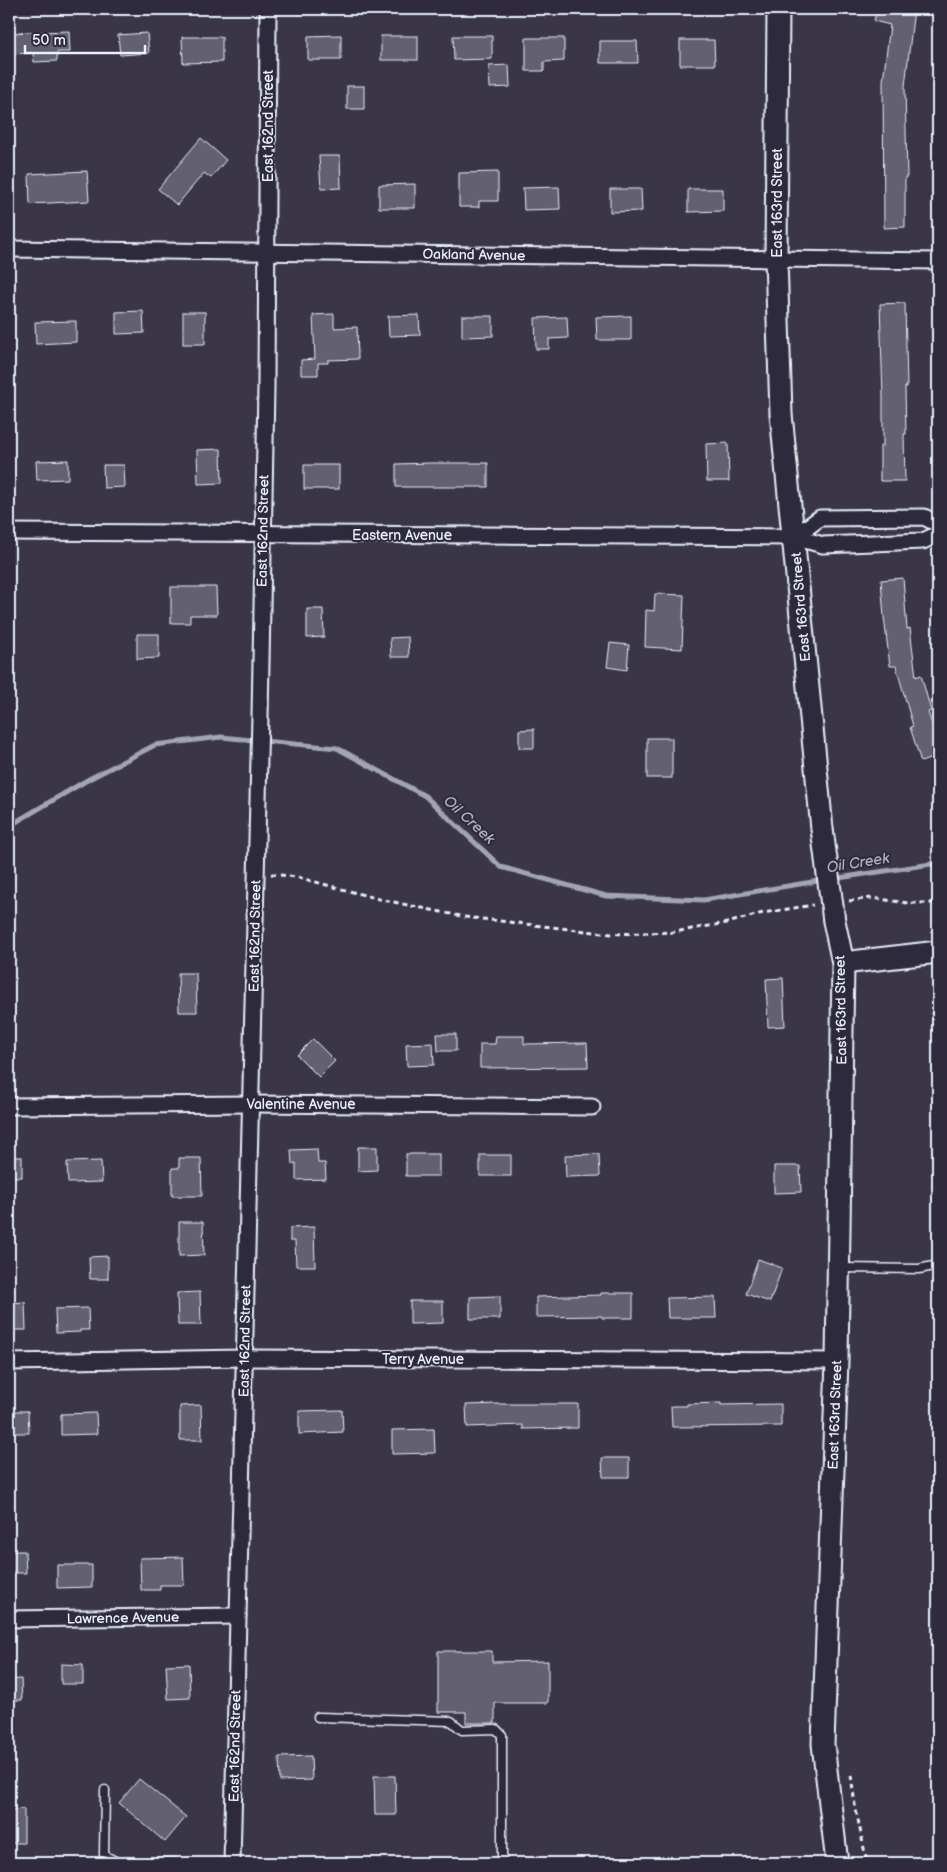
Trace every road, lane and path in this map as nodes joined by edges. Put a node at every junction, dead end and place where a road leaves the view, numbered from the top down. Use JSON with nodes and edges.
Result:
{"nodes":[{"id":1,"x":268,"y":9,"type":"edge"},
{"id":2,"x":778,"y":9,"type":"edge"},
{"id":3,"x":9,"y":249,"type":"edge"},
{"id":4,"x":267,"y":253,"type":"junction"},
{"id":5,"x":776,"y":258,"type":"junction"},
{"id":6,"x":938,"y":261,"type":"edge"},
{"id":7,"x":938,"y":524,"type":"edge"},
{"id":8,"x":9,"y":532,"type":"edge"},
{"id":9,"x":263,"y":534,"type":"junction"},
{"id":10,"x":938,"y":534,"type":"edge"},
{"id":11,"x":794,"y":537,"type":"junction"},
{"id":12,"x":267,"y":873,"type":"dead end"},
{"id":13,"x":938,"y":903,"type":"edge"},
{"id":14,"x":816,"y":905,"type":"dead end"},
{"id":15,"x":838,"y":912,"type":"junction"},
{"id":16,"x":938,"y":952,"type":"edge"},
{"id":17,"x":843,"y":963,"type":"junction"},
{"id":18,"x":250,"y":1104,"type":"junction"},
{"id":19,"x":9,"y":1106,"type":"edge"},
{"id":20,"x":592,"y":1107,"type":"dead end"},
{"id":21,"x":938,"y":1265,"type":"edge"},
{"id":22,"x":839,"y":1268,"type":"junction"},
{"id":23,"x":244,"y":1358,"type":"junction"},
{"id":24,"x":9,"y":1362,"type":"edge"},
{"id":25,"x":838,"y":1362,"type":"junction"},
{"id":26,"x":238,"y":1616,"type":"junction"},
{"id":27,"x":9,"y":1619,"type":"edge"},
{"id":28,"x":318,"y":1716,"type":"dead end"},
{"id":29,"x":851,"y":1775,"type":"dead end"},
{"id":30,"x":105,"y":1790,"type":"dead end"},
{"id":31,"x":175,"y":1863,"type":"edge"},
{"id":32,"x":232,"y":1863,"type":"edge"},
{"id":33,"x":502,"y":1863,"type":"edge"},
{"id":34,"x":837,"y":1863,"type":"edge"},
{"id":35,"x":867,"y":1863,"type":"edge"}],
"edges":[{"from":1,"to":4,"type":"street","name":"East 162nd Street"},
{"from":2,"to":5,"type":"street","name":"East 163rd Street"},
{"from":3,"to":4,"type":"street","name":"Oakland Avenue"},
{"from":4,"to":5,"type":"street","name":"Oakland Avenue"},
{"from":4,"to":9,"type":"street","name":"East 162nd Street"},
{"from":5,"to":6,"type":"street","name":"Oakland Avenue"},
{"from":5,"to":11,"type":"street","name":"East 163rd Street"},
{"from":7,"to":11,"type":"street"},
{"from":8,"to":9,"type":"street","name":"Eastern Avenue"},
{"from":9,"to":11,"type":"street","name":"Eastern Avenue"},
{"from":9,"to":18,"type":"street","name":"East 162nd Street"},
{"from":10,"to":11,"type":"street","name":"Eastern Avenue"},
{"from":11,"to":15,"type":"street","name":"East 163rd Street","bridge":true},
{"from":12,"to":14,"type":"path"},
{"from":13,"to":15,"type":"path"},
{"from":15,"to":17,"type":"street","name":"East 163rd Street"},
{"from":16,"to":17,"type":"street"},
{"from":17,"to":22,"type":"street","name":"East 163rd Street"},
{"from":18,"to":19,"type":"street","name":"Valentine Avenue"},
{"from":18,"to":20,"type":"street","name":"Valentine Avenue"},
{"from":18,"to":23,"type":"street","name":"East 162nd Street"},
{"from":21,"to":22,"type":"lane"},
{"from":22,"to":25,"type":"street","name":"East 163rd Street"},
{"from":23,"to":24,"type":"street","name":"Terry Avenue"},
{"from":23,"to":25,"type":"street","name":"Terry Avenue"},
{"from":23,"to":26,"type":"street","name":"East 162nd Street"},
{"from":25,"to":34,"type":"street","name":"East 163rd Street"},
{"from":26,"to":27,"type":"street","name":"Lawrence Avenue"},
{"from":26,"to":32,"type":"street","name":"East 162nd Street"},
{"from":28,"to":33,"type":"lane"},
{"from":29,"to":35,"type":"path"},
{"from":30,"to":31,"type":"lane"}]}
